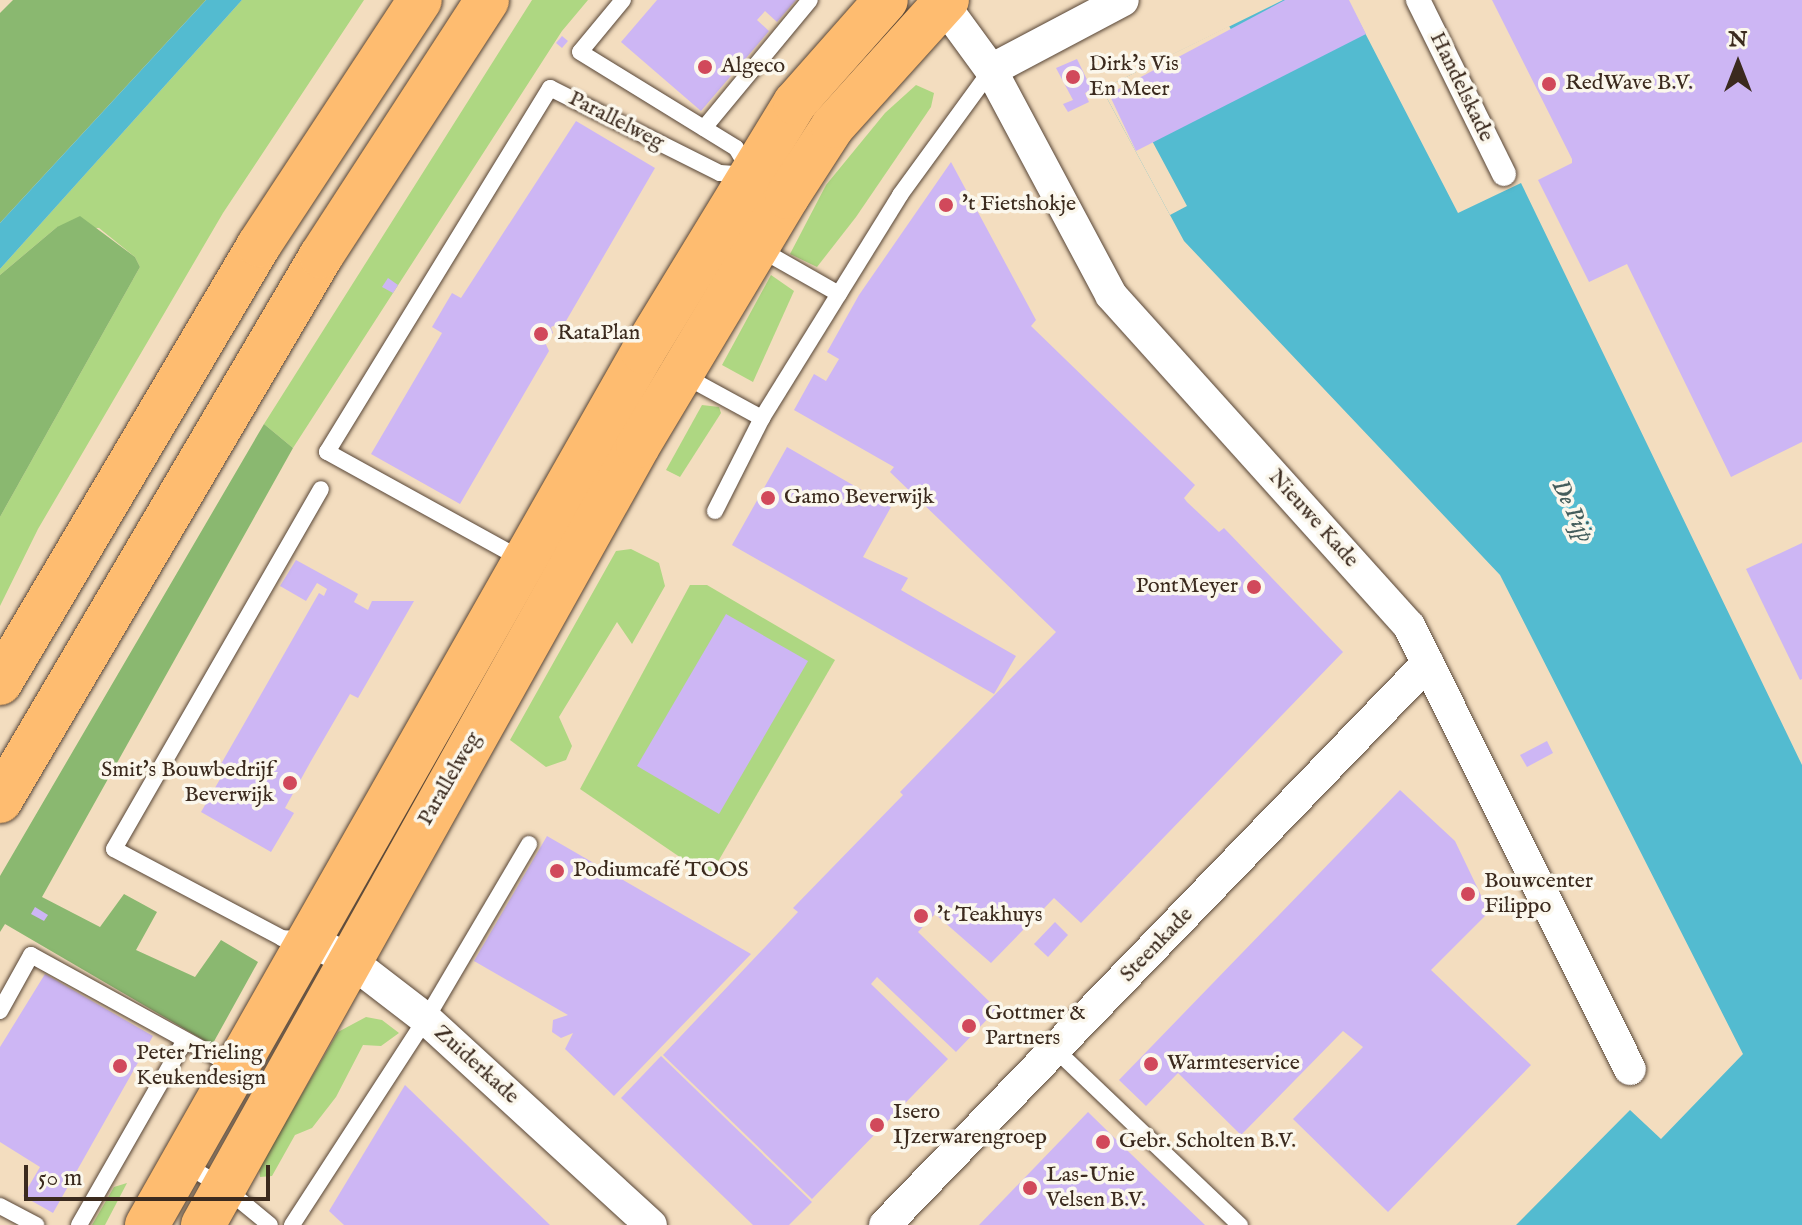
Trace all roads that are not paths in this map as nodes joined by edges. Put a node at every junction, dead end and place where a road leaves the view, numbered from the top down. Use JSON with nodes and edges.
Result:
{"nodes":[{"id":1,"x":420,"y":0,"type":"edge"},
{"id":2,"x":487,"y":0,"type":"edge"},
{"id":3,"x":623,"y":0,"type":"edge"},
{"id":4,"x":810,"y":0,"type":"edge"},
{"id":5,"x":886,"y":0,"type":"edge"},
{"id":6,"x":1123,"y":0,"type":"edge"},
{"id":7,"x":1418,"y":0,"type":"edge"},
{"id":8,"x":944,"y":1,"type":"edge"},
{"id":9,"x":991,"y":70,"type":"junction"},
{"id":10,"x":704,"y":128,"type":"junction"},
{"id":11,"x":1504,"y":174,"type":"dead end"},
{"id":12,"x":769,"y":186,"type":"junction"},
{"id":13,"x":758,"y":248,"type":"junction"},
{"id":14,"x":839,"y":294,"type":"junction"},
{"id":15,"x":662,"y":363,"type":"junction"},
{"id":16,"x":762,"y":418,"type":"junction"},
{"id":17,"x":321,"y":489,"type":"dead end"},
{"id":18,"x":715,"y":511,"type":"dead end"},
{"id":19,"x":523,"y":560,"type":"junction"},
{"id":20,"x":1428,"y":663,"type":"junction"},
{"id":21,"x":0,"y":683,"type":"edge"},
{"id":22,"x":0,"y":801,"type":"edge"},
{"id":23,"x":529,"y":844,"type":"dead end"},
{"id":24,"x":294,"y":938,"type":"junction"},
{"id":25,"x":348,"y":959,"type":"junction"},
{"id":26,"x":0,"y":1011,"type":"edge"},
{"id":27,"x":426,"y":1019,"type":"junction"},
{"id":28,"x":185,"y":1040,"type":"junction"},
{"id":29,"x":1056,"y":1050,"type":"junction"},
{"id":30,"x":236,"y":1068,"type":"junction"},
{"id":31,"x":1630,"y":1069,"type":"dead end"},
{"id":32,"x":184,"y":1164,"type":"junction"},
{"id":33,"x":225,"y":1188,"type":"junction"},
{"id":34,"x":0,"y":1206,"type":"edge"},
{"id":35,"x":36,"y":1225,"type":"edge"},
{"id":36,"x":79,"y":1225,"type":"edge"},
{"id":37,"x":147,"y":1225,"type":"edge"},
{"id":38,"x":203,"y":1225,"type":"edge"},
{"id":39,"x":270,"y":1225,"type":"edge"},
{"id":40,"x":292,"y":1225,"type":"edge"},
{"id":41,"x":651,"y":1225,"type":"edge"},
{"id":42,"x":885,"y":1225,"type":"edge"},
{"id":43,"x":1240,"y":1225,"type":"edge"}],
"edges":[{"from":1,"to":21,"type":"main road"},
{"from":2,"to":22,"type":"main road"},
{"from":3,"to":10,"type":"lane","name":"Parallelweg"},
{"from":4,"to":10,"type":"lane"},
{"from":5,"to":12,"type":"main road","name":"Parallelweg"},
{"from":6,"to":9,"type":"street"},
{"from":7,"to":11,"type":"street","name":"Handelskade"},
{"from":8,"to":9,"type":"street","name":"Nieuwe Kade"},
{"from":8,"to":12,"type":"main road","name":"Parallelweg"},
{"from":9,"to":14,"type":"lane"},
{"from":9,"to":20,"type":"street","name":"Nieuwe Kade"},
{"from":10,"to":12,"type":"lane","name":"Parallelweg"},
{"from":12,"to":13,"type":"main road","name":"Parallelweg"},
{"from":12,"to":15,"type":"main road","name":"Parallelweg"},
{"from":12,"to":19,"type":"lane","name":"Parallelweg"},
{"from":13,"to":14,"type":"lane"},
{"from":13,"to":15,"type":"main road","name":"Parallelweg"},
{"from":14,"to":16,"type":"lane"},
{"from":15,"to":16,"type":"lane"},
{"from":15,"to":19,"type":"main road","name":"Parallelweg"},
{"from":15,"to":25,"type":"main road","name":"Parallelweg"},
{"from":16,"to":18,"type":"lane"},
{"from":17,"to":24,"type":"lane"},
{"from":19,"to":24,"type":"main road","name":"Parallelweg"},
{"from":20,"to":29,"type":"street","name":"Steenkade"},
{"from":20,"to":31,"type":"street","name":"Nieuwe Kade"},
{"from":23,"to":27,"type":"lane"},
{"from":24,"to":25,"type":"street","name":"Zuiderkade"},
{"from":24,"to":30,"type":"main road","name":"Parallelweg"},
{"from":25,"to":27,"type":"street","name":"Zuiderkade"},
{"from":25,"to":33,"type":"main road","name":"Parallelweg"},
{"from":26,"to":28,"type":"lane"},
{"from":27,"to":40,"type":"lane"},
{"from":27,"to":41,"type":"street","name":"Zuiderkade"},
{"from":28,"to":30,"type":"lane"},
{"from":28,"to":36,"type":"lane"},
{"from":29,"to":42,"type":"street","name":"Steenkade"},
{"from":29,"to":43,"type":"lane"},
{"from":30,"to":32,"type":"main road","name":"Parallelweg"},
{"from":32,"to":33,"type":"lane"},
{"from":32,"to":37,"type":"main road","name":"Parallelweg"},
{"from":33,"to":38,"type":"main road","name":"Parallelweg"},
{"from":33,"to":39,"type":"lane"},
{"from":34,"to":35,"type":"lane"}]}
